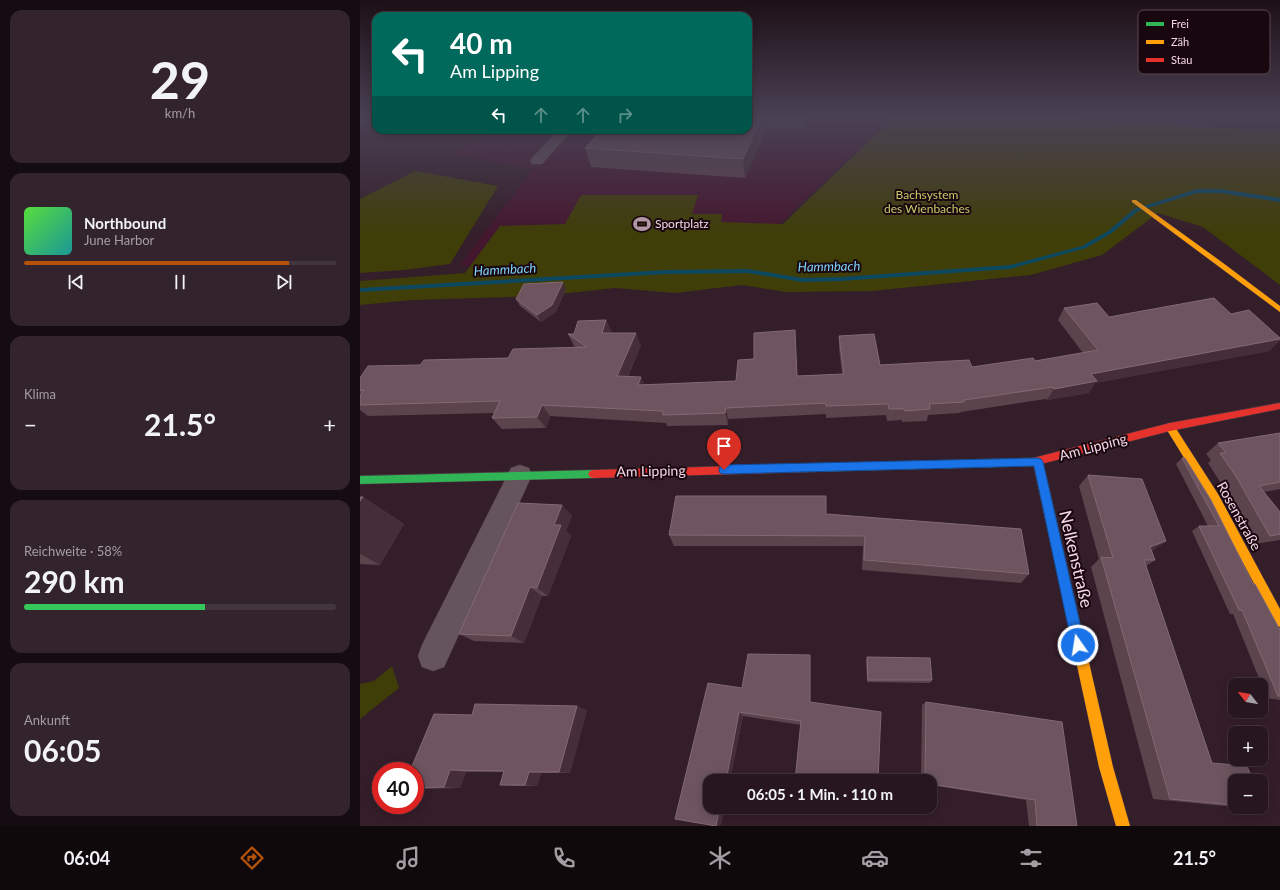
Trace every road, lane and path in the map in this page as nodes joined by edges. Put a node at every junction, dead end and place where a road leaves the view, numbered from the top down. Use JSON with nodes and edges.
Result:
{"nodes":[{"id":1,"x":541,"y":157,"type":"edge"},
{"id":2,"x":537,"y":161,"type":"dead end"},
{"id":3,"x":1134,"y":201,"type":"dead end"},
{"id":4,"x":1280,"y":310,"type":"edge"},
{"id":5,"x":1280,"y":406,"type":"edge"},
{"id":6,"x":1170,"y":427,"type":"junction"},
{"id":7,"x":1038,"y":462,"type":"junction"},
{"id":8,"x":520,"y":475,"type":"junction"},
{"id":9,"x":360,"y":480,"type":"edge"},
{"id":10,"x":1280,"y":621,"type":"edge"},
{"id":11,"x":433,"y":656,"type":"dead end"},
{"id":12,"x":1123,"y":826,"type":"edge"}],
"edges":[{"from":1,"to":2,"type":"street"},
{"from":3,"to":4,"type":"street"},
{"from":5,"to":6,"type":"street","name":"Am Lipping"},
{"from":6,"to":7,"type":"street","name":"Am Lipping"},
{"from":6,"to":10,"type":"street","name":"Rosenstraße"},
{"from":7,"to":8,"type":"street","name":"Am Lipping"},
{"from":7,"to":12,"type":"street","name":"Nelkenstraße"},
{"from":8,"to":9,"type":"street","name":"Am Lipping"},
{"from":8,"to":11,"type":"street"}]}
